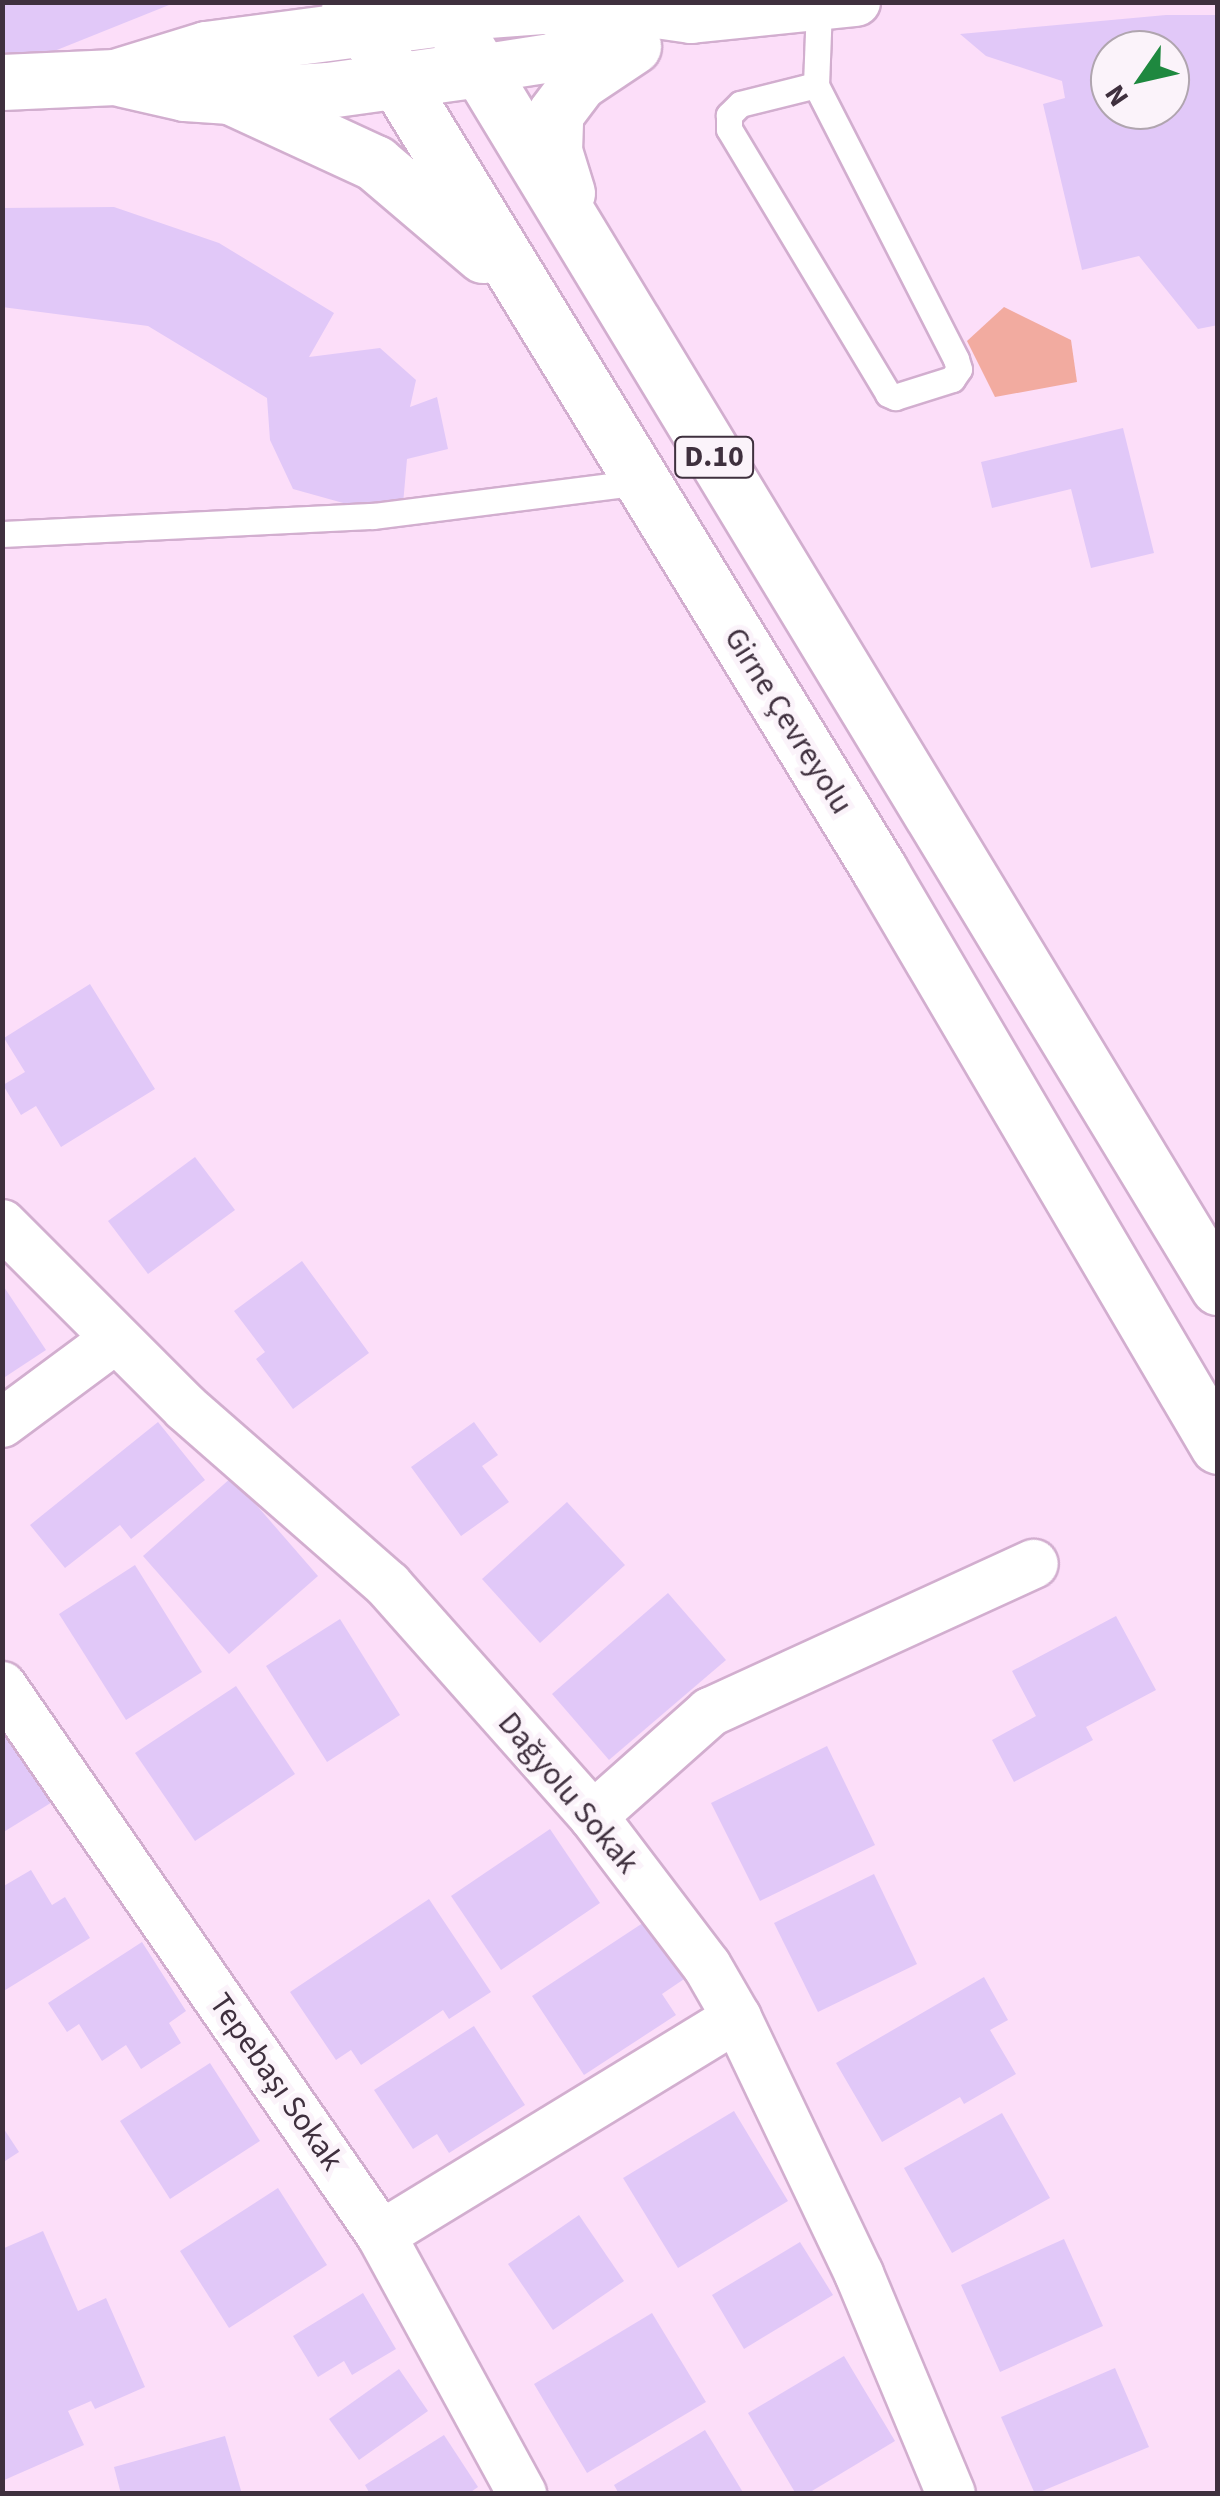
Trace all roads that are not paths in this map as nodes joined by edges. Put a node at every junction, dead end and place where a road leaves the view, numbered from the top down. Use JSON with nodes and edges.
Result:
{"nodes":[{"id":1,"x":837,"y":5,"type":"edge"},
{"id":2,"x":551,"y":6,"type":"edge"},
{"id":3,"x":443,"y":10,"type":"edge"},
{"id":4,"x":356,"y":15,"type":"edge"},
{"id":5,"x":691,"y":19,"type":"junction"},
{"id":6,"x":633,"y":46,"type":"junction"},
{"id":7,"x":480,"y":69,"type":"junction"},
{"id":8,"x":115,"y":77,"type":"junction"},
{"id":9,"x":2,"y":82,"type":"edge"},
{"id":10,"x":396,"y":82,"type":"junction"},
{"id":11,"x":816,"y":86,"type":"junction"},
{"id":12,"x":230,"y":96,"type":"junction"},
{"id":13,"x":585,"y":251,"type":"junction"},
{"id":14,"x":524,"y":290,"type":"junction"},
{"id":15,"x":642,"y":482,"type":"junction"},
{"id":16,"x":2,"y":534,"type":"edge"},
{"id":17,"x":2,"y":1224,"type":"edge"},
{"id":18,"x":1218,"y":1287,"type":"edge"},
{"id":19,"x":114,"y":1340,"type":"junction"},
{"id":20,"x":2,"y":1423,"type":"edge"},
{"id":21,"x":1218,"y":1446,"type":"edge"},
{"id":22,"x":1034,"y":1564,"type":"dead end"},
{"id":23,"x":2,"y":1686,"type":"edge"},
{"id":24,"x":593,"y":1816,"type":"junction"},
{"id":25,"x":738,"y":2018,"type":"junction"},
{"id":26,"x":381,"y":2235,"type":"junction"},
{"id":27,"x":522,"y":2494,"type":"edge"},
{"id":28,"x":951,"y":2494,"type":"edge"}],
"edges":[{"from":1,"to":5,"type":"street"},
{"from":1,"to":11,"type":"lane"},
{"from":2,"to":3,"type":"street"},
{"from":2,"to":5,"type":"street"},
{"from":3,"to":4,"type":"main road"},
{"from":3,"to":7,"type":"main road","number":"D.10"},
{"from":4,"to":8,"type":"main road"},
{"from":4,"to":10,"type":"main road","name":"Girne Çevreyolu","number":"D.10"},
{"from":5,"to":6,"type":"street"},
{"from":6,"to":7,"type":"street"},
{"from":6,"to":13,"type":"main road"},
{"from":7,"to":10,"type":"main road"},
{"from":7,"to":13,"type":"main road","number":"D.10"},
{"from":8,"to":9,"type":"main road"},
{"from":8,"to":12,"type":"main road"},
{"from":10,"to":12,"type":"main road"},
{"from":10,"to":14,"type":"main road","name":"Girne Çevreyolu","number":"D.10"},
{"from":11,"to":11,"type":"lane"},
{"from":12,"to":14,"type":"main road"},
{"from":13,"to":18,"type":"main road","number":"D.10"},
{"from":14,"to":15,"type":"main road","name":"Girne Çevreyolu","number":"D.10"},
{"from":15,"to":16,"type":"lane"},
{"from":15,"to":21,"type":"main road","name":"Girne Çevreyolu","number":"D.10"},
{"from":17,"to":19,"type":"street","name":"Dağyolu Sokak"},
{"from":19,"to":20,"type":"street"},
{"from":19,"to":24,"type":"street","name":"Dağyolu Sokak"},
{"from":22,"to":24,"type":"street"},
{"from":23,"to":26,"type":"street","name":"Tepebaşı Sokak"},
{"from":24,"to":25,"type":"street","name":"Dağyolu Sokak"},
{"from":25,"to":26,"type":"street"},
{"from":25,"to":28,"type":"street","name":"Dağyolu Sokak"},
{"from":26,"to":27,"type":"street","name":"Tepebaşı Sokak"}]}
